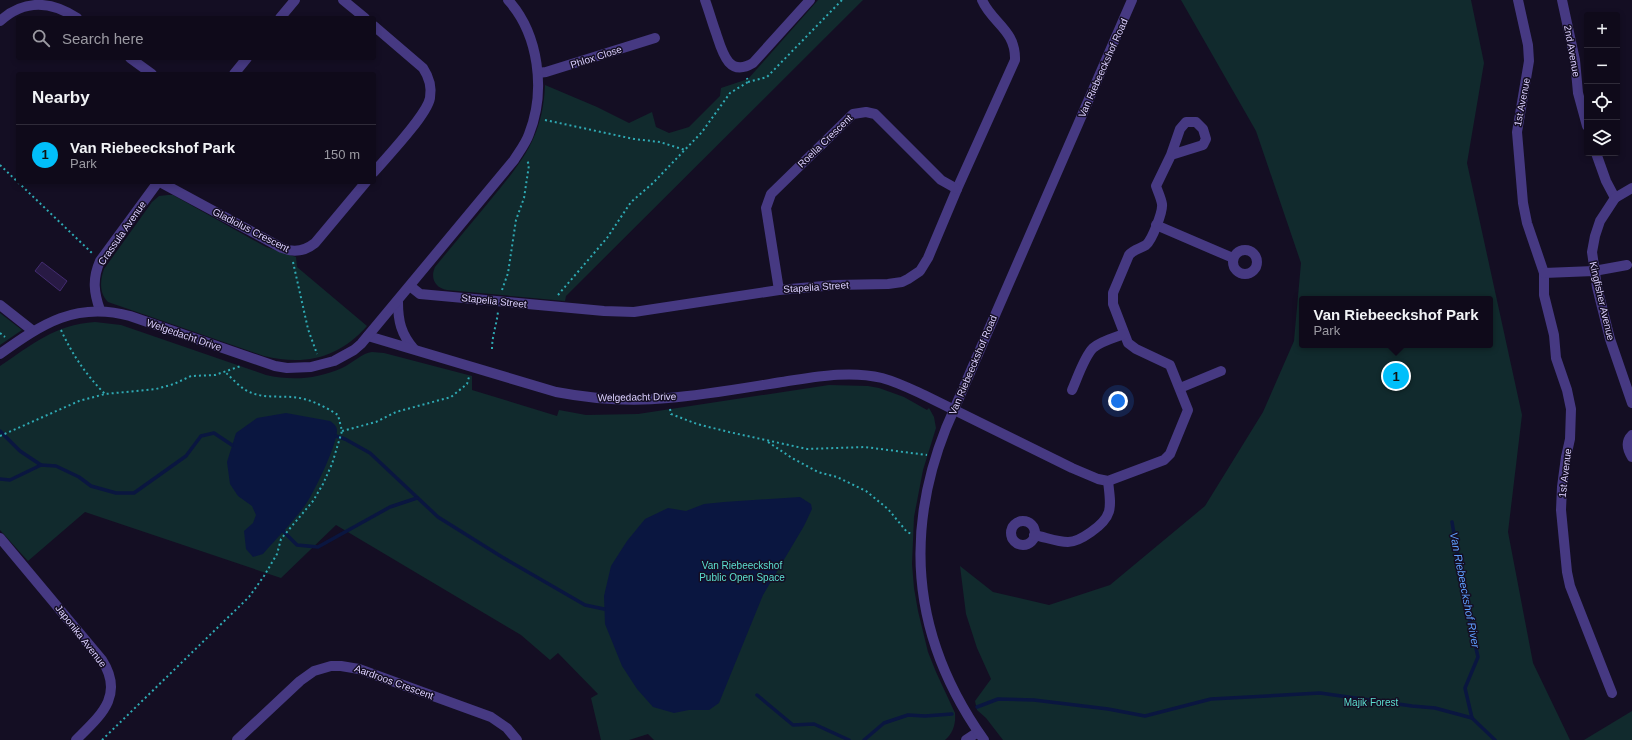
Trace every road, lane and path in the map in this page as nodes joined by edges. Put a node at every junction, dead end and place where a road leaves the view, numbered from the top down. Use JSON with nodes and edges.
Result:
{"nodes":[{"id":1,"x":295,"y":0,"type":"edge"},
{"id":2,"x":343,"y":0,"type":"edge"},
{"id":3,"x":508,"y":0,"type":"edge"},
{"id":4,"x":705,"y":0,"type":"edge"},
{"id":5,"x":810,"y":0,"type":"edge"},
{"id":6,"x":842,"y":0,"type":"edge"},
{"id":7,"x":982,"y":0,"type":"edge"},
{"id":8,"x":1132,"y":0,"type":"edge"},
{"id":9,"x":1518,"y":0,"type":"edge"},
{"id":10,"x":1562,"y":0,"type":"edge"},
{"id":11,"x":74,"y":16,"type":"edge"},
{"id":12,"x":282,"y":16,"type":"edge"},
{"id":13,"x":363,"y":16,"type":"edge"},
{"id":14,"x":0,"y":22,"type":"edge"},
{"id":15,"x":376,"y":28,"type":"edge"},
{"id":16,"x":655,"y":38,"type":"dead end"},
{"id":17,"x":133,"y":60,"type":"edge"},
{"id":18,"x":245,"y":60,"type":"edge"},
{"id":19,"x":744,"y":67,"type":"junction"},
{"id":20,"x":149,"y":72,"type":"edge"},
{"id":21,"x":236,"y":72,"type":"edge"},
{"id":22,"x":538,"y":73,"type":"junction"},
{"id":23,"x":748,"y":82,"type":"junction"},
{"id":24,"x":534,"y":118,"type":"junction"},
{"id":25,"x":1585,"y":120,"type":"edge"},
{"id":26,"x":685,"y":150,"type":"junction"},
{"id":27,"x":526,"y":155,"type":"dead end"},
{"id":28,"x":1171,"y":156,"type":"dead end"},
{"id":29,"x":1597,"y":156,"type":"edge"},
{"id":30,"x":0,"y":165,"type":"edge"},
{"id":31,"x":376,"y":170,"type":"edge"},
{"id":32,"x":16,"y":180,"type":"edge"},
{"id":33,"x":20,"y":184,"type":"edge"},
{"id":34,"x":158,"y":184,"type":"edge"},
{"id":35,"x":163,"y":184,"type":"edge"},
{"id":36,"x":364,"y":184,"type":"edge"},
{"id":37,"x":1632,"y":188,"type":"edge"},
{"id":38,"x":957,"y":189,"type":"junction"},
{"id":39,"x":1615,"y":198,"type":"junction"},
{"id":40,"x":1156,"y":225,"type":"junction"},
{"id":41,"x":296,"y":251,"type":"junction"},
{"id":42,"x":1233,"y":258,"type":"dead end"},
{"id":43,"x":100,"y":261,"type":"junction"},
{"id":44,"x":1627,"y":265,"type":"dead end"},
{"id":45,"x":1594,"y":271,"type":"junction"},
{"id":46,"x":1544,"y":273,"type":"junction"},
{"id":47,"x":410,"y":286,"type":"junction"},
{"id":48,"x":779,"y":290,"type":"junction"},
{"id":49,"x":500,"y":295,"type":"dead end"},
{"id":50,"x":398,"y":302,"type":"junction"},
{"id":51,"x":0,"y":305,"type":"edge"},
{"id":52,"x":554,"y":306,"type":"junction"},
{"id":53,"x":498,"y":307,"type":"dead end"},
{"id":54,"x":100,"y":310,"type":"junction"},
{"id":55,"x":56,"y":319,"type":"junction"},
{"id":56,"x":33,"y":332,"type":"junction"},
{"id":57,"x":1124,"y":334,"type":"junction"},
{"id":58,"x":368,"y":336,"type":"junction"},
{"id":59,"x":414,"y":349,"type":"junction"},
{"id":60,"x":492,"y":349,"type":"dead end"},
{"id":61,"x":0,"y":354,"type":"edge"},
{"id":62,"x":257,"y":360,"type":"junction"},
{"id":63,"x":323,"y":365,"type":"junction"},
{"id":64,"x":1221,"y":371,"type":"dead end"},
{"id":65,"x":225,"y":372,"type":"junction"},
{"id":66,"x":470,"y":375,"type":"dead end"},
{"id":67,"x":1180,"y":388,"type":"junction"},
{"id":68,"x":1072,"y":390,"type":"dead end"},
{"id":69,"x":105,"y":394,"type":"junction"},
{"id":70,"x":667,"y":398,"type":"junction"},
{"id":71,"x":1632,"y":403,"type":"edge"},
{"id":72,"x":954,"y":410,"type":"junction"},
{"id":73,"x":342,"y":431,"type":"junction"},
{"id":74,"x":1,"y":435,"type":"edge"},
{"id":75,"x":1632,"y":435,"type":"edge"},
{"id":76,"x":767,"y":441,"type":"junction"},
{"id":77,"x":1632,"y":457,"type":"edge"},
{"id":78,"x":934,"y":459,"type":"junction"},
{"id":79,"x":1108,"y":481,"type":"junction"},
{"id":80,"x":1034,"y":534,"type":"dead end"},
{"id":81,"x":920,"y":536,"type":"junction"},
{"id":82,"x":0,"y":538,"type":"edge"},
{"id":83,"x":1612,"y":693,"type":"dead end"},
{"id":84,"x":981,"y":736,"type":"edge"},
{"id":85,"x":76,"y":740,"type":"edge"},
{"id":86,"x":102,"y":740,"type":"edge"},
{"id":87,"x":237,"y":740,"type":"edge"},
{"id":88,"x":517,"y":740,"type":"edge"},
{"id":89,"x":966,"y":740,"type":"edge"}],
"edges":[{"from":1,"to":12,"type":"street"},
{"from":2,"to":13,"type":"street"},
{"from":3,"to":22,"type":"street","name":"Welgedacht Drive"},
{"from":4,"to":19,"type":"street"},
{"from":5,"to":19,"type":"street"},
{"from":6,"to":23,"type":"path"},
{"from":7,"to":38,"type":"street","name":"Stapelia Street"},
{"from":8,"to":72,"type":"street","name":"Van Riebeeckshof Road"},
{"from":9,"to":46,"type":"street","name":"1st Avenue"},
{"from":10,"to":25,"type":"street","name":"2nd Avenue"},
{"from":11,"to":14,"type":"street"},
{"from":15,"to":31,"type":"street"},
{"from":16,"to":22,"type":"street","name":"Phlox Close"},
{"from":17,"to":20,"type":"street"},
{"from":18,"to":21,"type":"street"},
{"from":19,"to":23,"type":"path"},
{"from":22,"to":24,"type":"street","name":"Welgedacht Drive"},
{"from":23,"to":26,"type":"path"},
{"from":24,"to":26,"type":"path"},
{"from":24,"to":47,"type":"street","name":"Welgedacht Drive"},
{"from":26,"to":52,"type":"path"},
{"from":27,"to":49,"type":"path"},
{"from":28,"to":40,"type":"street"},
{"from":29,"to":39,"type":"street"},
{"from":30,"to":32,"type":"path"},
{"from":33,"to":43,"type":"path"},
{"from":34,"to":43,"type":"street","name":"Crassula Avenue"},
{"from":35,"to":41,"type":"street","name":"Gladiolus Crescent"},
{"from":36,"to":41,"type":"street","name":"Gladiolus Crescent"},
{"from":37,"to":39,"type":"street","name":"Kingfisher Avenue"},
{"from":38,"to":48,"type":"street","name":"Stapelia Street"},
{"from":38,"to":48,"type":"street","name":"Roella Crescent"},
{"from":39,"to":45,"type":"street","name":"Kingfisher Avenue"},
{"from":40,"to":42,"type":"street"},
{"from":40,"to":57,"type":"street"},
{"from":41,"to":63,"type":"path"},
{"from":43,"to":54,"type":"street","name":"Crassula Avenue"},
{"from":44,"to":45,"type":"street"},
{"from":45,"to":46,"type":"street"},
{"from":45,"to":71,"type":"street","name":"Kingfisher Avenue"},
{"from":46,"to":83,"type":"street","name":"1st Avenue"},
{"from":47,"to":50,"type":"street","name":"Welgedacht Drive"},
{"from":47,"to":52,"type":"street","name":"Stapelia Street"},
{"from":48,"to":52,"type":"street","name":"Stapelia Street"},
{"from":50,"to":58,"type":"street","name":"Welgedacht Drive"},
{"from":50,"to":59,"type":"street"},
{"from":51,"to":56,"type":"street"},
{"from":53,"to":60,"type":"path"},
{"from":54,"to":55,"type":"street","name":"Welgedacht Drive"},
{"from":54,"to":62,"type":"street","name":"Welgedacht Drive"},
{"from":55,"to":56,"type":"street","name":"Welgedacht Drive"},
{"from":55,"to":69,"type":"path"},
{"from":56,"to":61,"type":"street","name":"Welgedacht Drive"},
{"from":57,"to":67,"type":"street"},
{"from":57,"to":68,"type":"street"},
{"from":58,"to":59,"type":"street","name":"Welgedacht Drive"},
{"from":58,"to":63,"type":"street","name":"Welgedacht Drive"},
{"from":59,"to":70,"type":"street","name":"Welgedacht Drive"},
{"from":62,"to":63,"type":"street","name":"Welgedacht Drive"},
{"from":62,"to":65,"type":"path"},
{"from":64,"to":67,"type":"street"},
{"from":65,"to":69,"type":"path"},
{"from":65,"to":73,"type":"path"},
{"from":66,"to":73,"type":"path"},
{"from":67,"to":79,"type":"street"},
{"from":69,"to":74,"type":"path"},
{"from":70,"to":72,"type":"street","name":"Welgedacht Drive"},
{"from":70,"to":76,"type":"path"},
{"from":72,"to":78,"type":"street","name":"Van Riebeeckshof Road"},
{"from":72,"to":79,"type":"street","name":"Welgedacht Drive"},
{"from":73,"to":86,"type":"path"},
{"from":75,"to":77,"type":"street"},
{"from":76,"to":78,"type":"path"},
{"from":76,"to":81,"type":"path"},
{"from":78,"to":81,"type":"street","name":"Van Riebeeckshof Road"},
{"from":79,"to":80,"type":"street"},
{"from":81,"to":84,"type":"street","name":"Van Riebeeckshof Road"},
{"from":82,"to":85,"type":"street","name":"Japonika Avenue"},
{"from":84,"to":89,"type":"street"},
{"from":87,"to":88,"type":"street","name":"Aardroos Crescent"}]}
